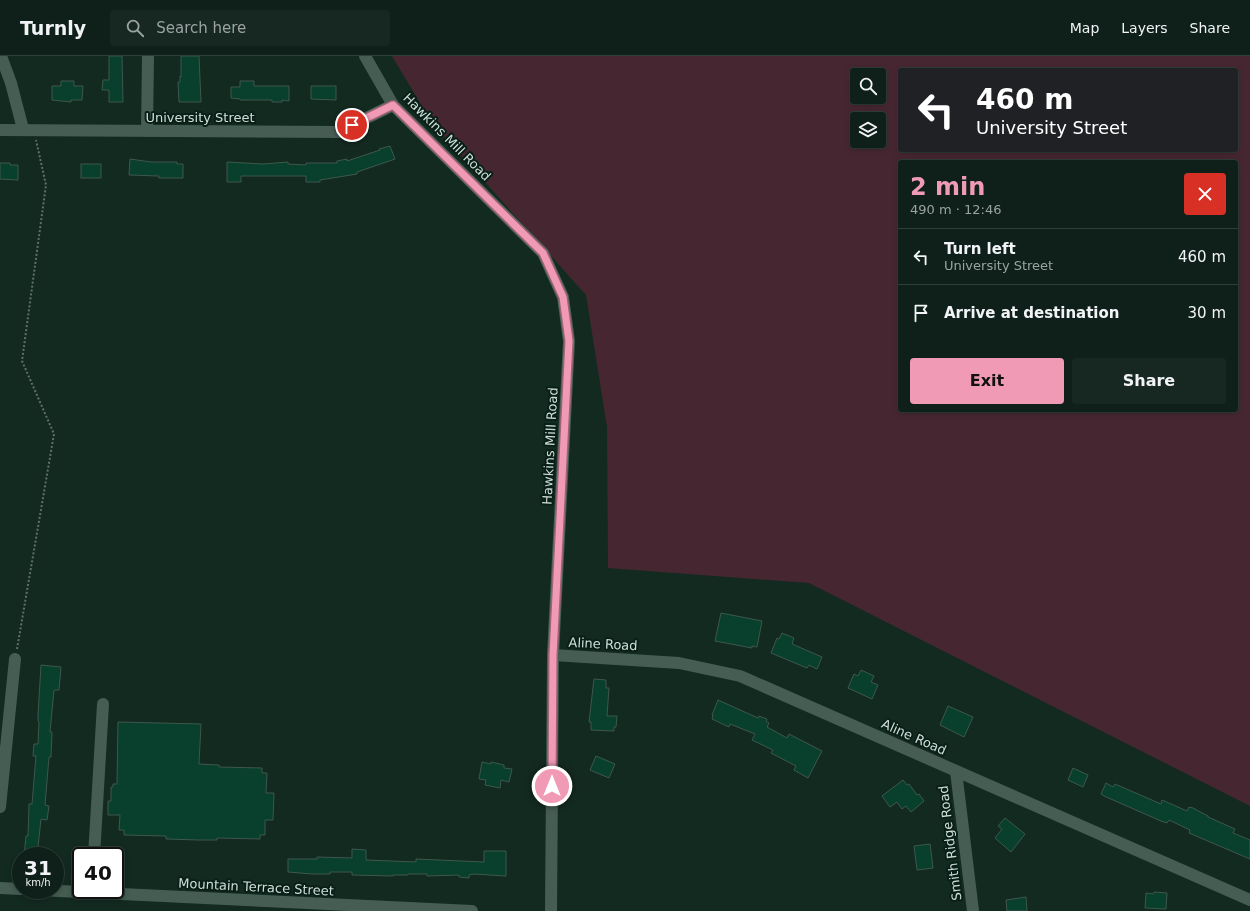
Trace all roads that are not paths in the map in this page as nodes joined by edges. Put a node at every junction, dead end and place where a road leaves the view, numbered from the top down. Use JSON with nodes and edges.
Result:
{"nodes":[{"id":1,"x":1,"y":56,"type":"edge"},
{"id":2,"x":148,"y":56,"type":"edge"},
{"id":3,"x":365,"y":56,"type":"edge"},
{"id":4,"x":393,"y":105,"type":"junction"},
{"id":5,"x":0,"y":130,"type":"edge"},
{"id":6,"x":28,"y":130,"type":"junction"},
{"id":7,"x":147,"y":131,"type":"junction"},
{"id":8,"x":553,"y":655,"type":"junction"},
{"id":9,"x":15,"y":659,"type":"road end"},
{"id":10,"x":103,"y":704,"type":"dead end"},
{"id":11,"x":956,"y":771,"type":"junction"},
{"id":12,"x":0,"y":807,"type":"edge"},
{"id":13,"x":95,"y":847,"type":"edge"},
{"id":14,"x":0,"y":888,"type":"edge"},
{"id":15,"x":12,"y":889,"type":"edge"},
{"id":16,"x":124,"y":893,"type":"edge"},
{"id":17,"x":1250,"y":900,"type":"edge"},
{"id":18,"x":356,"y":908,"type":"edge"},
{"id":19,"x":472,"y":911,"type":"edge"},
{"id":20,"x":551,"y":911,"type":"edge"},
{"id":21,"x":972,"y":911,"type":"edge"}],
"edges":[{"from":1,"to":6,"type":"street"},
{"from":2,"to":7,"type":"street"},
{"from":3,"to":4,"type":"street","name":"Hawkins Mill Road"},
{"from":4,"to":7,"type":"street","name":"University Street"},
{"from":4,"to":8,"type":"street","name":"Hawkins Mill Road"},
{"from":5,"to":6,"type":"street","name":"University Street"},
{"from":6,"to":7,"type":"street","name":"University Street"},
{"from":8,"to":11,"type":"street","name":"Aline Road"},
{"from":8,"to":20,"type":"street","name":"Hawkins Mill Road"},
{"from":9,"to":12,"type":"street"},
{"from":10,"to":13,"type":"street"},
{"from":11,"to":17,"type":"street","name":"Aline Road"},
{"from":11,"to":21,"type":"street","name":"Smith Ridge Road"},
{"from":14,"to":15,"type":"street"},
{"from":16,"to":18,"type":"street","name":"Mountain Terrace Street"},
{"from":18,"to":19,"type":"street","name":"Mountain Terrace Street"}]}
